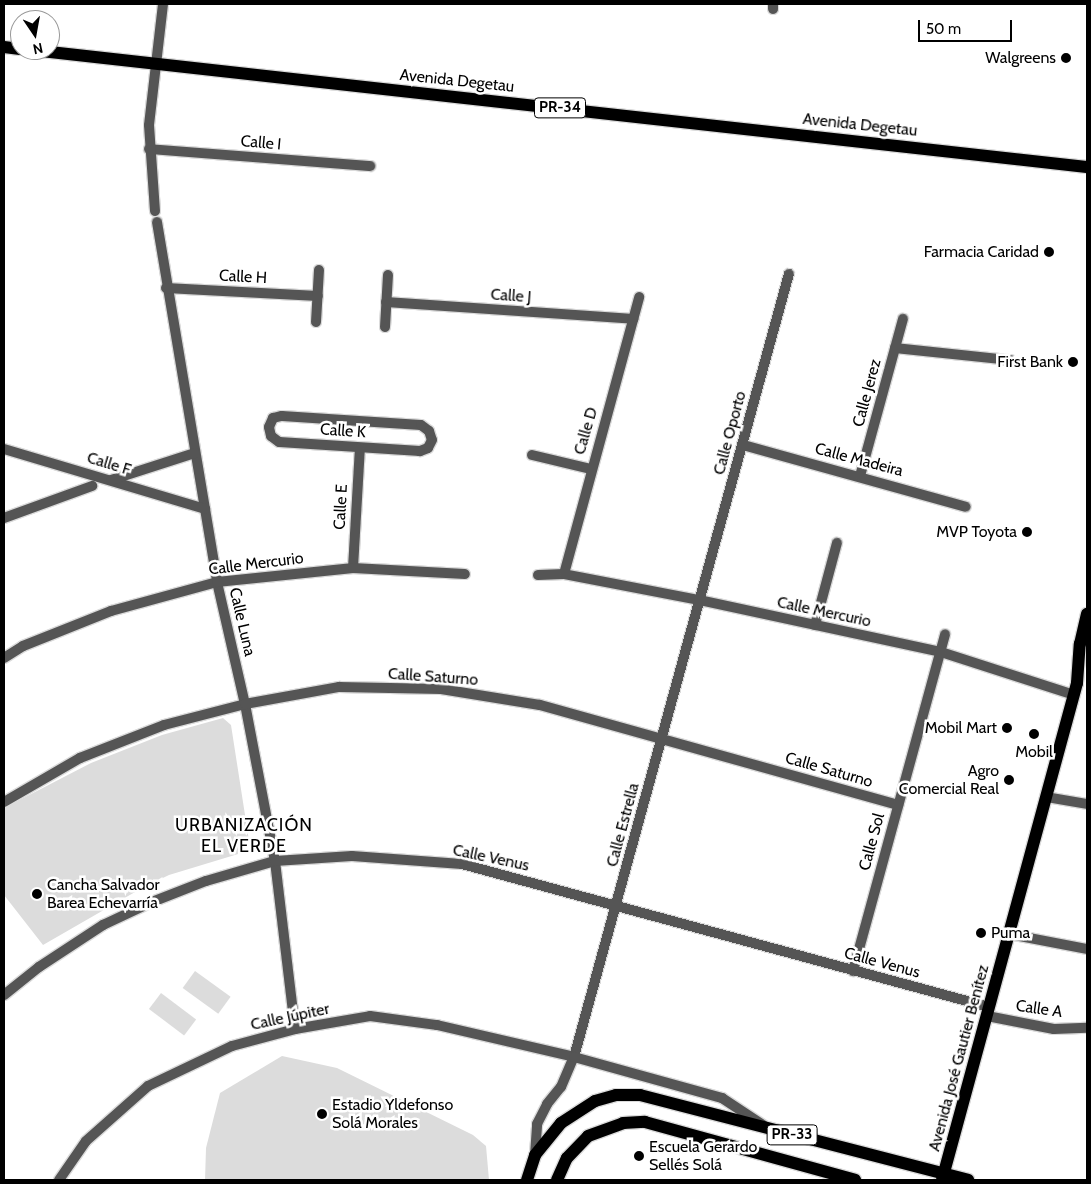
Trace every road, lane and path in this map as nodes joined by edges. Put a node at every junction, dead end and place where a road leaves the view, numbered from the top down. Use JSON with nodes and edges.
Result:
{"nodes":[{"id":1,"x":163,"y":4,"type":"edge"},
{"id":2,"x":60,"y":53,"type":"edge"},
{"id":3,"x":156,"y":63,"type":"junction"},
{"id":4,"x":149,"y":149,"type":"junction"},
{"id":5,"x":370,"y":166,"type":"dead end"},
{"id":6,"x":1087,"y":167,"type":"edge"},
{"id":7,"x":319,"y":270,"type":"dead end"},
{"id":8,"x":789,"y":274,"type":"dead end"},
{"id":9,"x":388,"y":275,"type":"dead end"},
{"id":10,"x":166,"y":288,"type":"junction"},
{"id":11,"x":318,"y":296,"type":"junction"},
{"id":12,"x":639,"y":297,"type":"dead end"},
{"id":13,"x":386,"y":302,"type":"junction"},
{"id":14,"x":633,"y":319,"type":"junction"},
{"id":15,"x":903,"y":319,"type":"dead end"},
{"id":16,"x":316,"y":322,"type":"dead end"},
{"id":17,"x":385,"y":327,"type":"dead end"},
{"id":18,"x":895,"y":348,"type":"junction"},
{"id":19,"x":1010,"y":360,"type":"dead end"},
{"id":20,"x":743,"y":445,"type":"junction"},
{"id":21,"x":360,"y":448,"type":"junction"},
{"id":22,"x":4,"y":449,"type":"edge"},
{"id":23,"x":196,"y":453,"type":"junction"},
{"id":24,"x":532,"y":455,"type":"dead end"},
{"id":25,"x":591,"y":469,"type":"junction"},
{"id":26,"x":860,"y":476,"type":"junction"},
{"id":27,"x":111,"y":480,"type":"junction"},
{"id":28,"x":92,"y":486,"type":"dead end"},
{"id":29,"x":966,"y":506,"type":"dead end"},
{"id":30,"x":205,"y":509,"type":"junction"},
{"id":31,"x":4,"y":518,"type":"edge"},
{"id":32,"x":837,"y":544,"type":"dead end"},
{"id":33,"x":353,"y":568,"type":"junction"},
{"id":34,"x":465,"y":574,"type":"dead end"},
{"id":35,"x":564,"y":574,"type":"junction"},
{"id":36,"x":538,"y":575,"type":"dead end"},
{"id":37,"x":217,"y":582,"type":"junction"},
{"id":38,"x":699,"y":600,"type":"junction"},
{"id":39,"x":1087,"y":614,"type":"edge"},
{"id":40,"x":815,"y":625,"type":"junction"},
{"id":41,"x":945,"y":634,"type":"dead end"},
{"id":42,"x":941,"y":652,"type":"junction"},
{"id":43,"x":4,"y":658,"type":"edge"},
{"id":44,"x":1087,"y":668,"type":"edge"},
{"id":45,"x":1076,"y":689,"type":"junction"},
{"id":46,"x":245,"y":704,"type":"junction"},
{"id":47,"x":661,"y":739,"type":"junction"},
{"id":48,"x":1046,"y":797,"type":"junction"},
{"id":49,"x":4,"y":802,"type":"edge"},
{"id":50,"x":1087,"y":804,"type":"edge"},
{"id":51,"x":898,"y":805,"type":"junction"},
{"id":52,"x":275,"y":861,"type":"junction"},
{"id":53,"x":617,"y":905,"type":"junction"},
{"id":54,"x":1009,"y":934,"type":"junction"},
{"id":55,"x":1087,"y":949,"type":"edge"},
{"id":56,"x":853,"y":972,"type":"junction"},
{"id":57,"x":4,"y":995,"type":"edge"},
{"id":58,"x":988,"y":1011,"type":"junction"},
{"id":59,"x":1087,"y":1028,"type":"edge"},
{"id":60,"x":295,"y":1029,"type":"junction"},
{"id":61,"x":574,"y":1057,"type":"junction"},
{"id":62,"x":769,"y":1129,"type":"junction"},
{"id":63,"x":535,"y":1155,"type":"junction"},
{"id":64,"x":943,"y":1177,"type":"edge"},
{"id":65,"x":59,"y":1180,"type":"edge"},
{"id":66,"x":526,"y":1180,"type":"edge"},
{"id":67,"x":557,"y":1180,"type":"edge"},
{"id":68,"x":855,"y":1180,"type":"edge"},
{"id":69,"x":968,"y":1180,"type":"edge"}],
"edges":[{"from":1,"to":3,"type":"street"},
{"from":2,"to":3,"type":"main road","name":"Avenida Degetau","number":"PR-34"},
{"from":3,"to":4,"type":"street"},
{"from":3,"to":6,"type":"main road","name":"Avenida Degetau","number":"PR-34"},
{"from":4,"to":5,"type":"street","name":"Calle I"},
{"from":4,"to":10,"type":"street","name":"Calle Luna"},
{"from":7,"to":11,"type":"street"},
{"from":8,"to":20,"type":"street","name":"Calle Oporto"},
{"from":9,"to":13,"type":"street"},
{"from":10,"to":11,"type":"street","name":"Calle H"},
{"from":10,"to":23,"type":"street","name":"Calle Luna"},
{"from":11,"to":16,"type":"street"},
{"from":12,"to":14,"type":"street","name":"Calle D"},
{"from":13,"to":14,"type":"street","name":"Calle J"},
{"from":13,"to":17,"type":"street"},
{"from":14,"to":25,"type":"street","name":"Calle D"},
{"from":15,"to":18,"type":"street","name":"Calle Jerez"},
{"from":18,"to":19,"type":"street"},
{"from":18,"to":26,"type":"street","name":"Calle Jerez"},
{"from":20,"to":26,"type":"street","name":"Calle Madeira"},
{"from":20,"to":38,"type":"street","name":"Calle Oporto"},
{"from":21,"to":21,"type":"street","name":"Calle K"},
{"from":21,"to":33,"type":"street","name":"Calle E"},
{"from":22,"to":27,"type":"street","name":"Calle F"},
{"from":23,"to":27,"type":"street"},
{"from":23,"to":30,"type":"street","name":"Calle Luna"},
{"from":24,"to":25,"type":"street"},
{"from":25,"to":35,"type":"street","name":"Calle D"},
{"from":26,"to":29,"type":"street","name":"Calle Madeira"},
{"from":27,"to":30,"type":"street","name":"Calle F"},
{"from":28,"to":31,"type":"street"},
{"from":30,"to":37,"type":"street","name":"Calle Luna"},
{"from":32,"to":40,"type":"street"},
{"from":33,"to":34,"type":"street","name":"Calle Mercurio"},
{"from":33,"to":37,"type":"street","name":"Calle Mercurio"},
{"from":35,"to":36,"type":"street","name":"Calle Mercurio"},
{"from":35,"to":38,"type":"street","name":"Calle Mercurio"},
{"from":37,"to":43,"type":"street","name":"Calle Mercurio"},
{"from":37,"to":46,"type":"street","name":"Calle Luna"},
{"from":38,"to":40,"type":"street","name":"Calle Mercurio"},
{"from":38,"to":47,"type":"street","name":"Calle Estrella"},
{"from":39,"to":45,"type":"main road","name":"Avenida José Gautier Benítez"},
{"from":40,"to":42,"type":"street","name":"Calle Mercurio"},
{"from":41,"to":42,"type":"street","name":"Calle Sol"},
{"from":42,"to":45,"type":"street","name":"Calle Mercurio"},
{"from":42,"to":51,"type":"street","name":"Calle Sol"},
{"from":44,"to":45,"type":"main road","name":"Avenida José Gautier Benítez"},
{"from":45,"to":48,"type":"main road","name":"Avenida José Gautier Benítez"},
{"from":46,"to":47,"type":"street","name":"Calle Saturno"},
{"from":46,"to":49,"type":"street","name":"Calle Saturno"},
{"from":46,"to":52,"type":"street","name":"Calle Luna"},
{"from":47,"to":51,"type":"street","name":"Calle Saturno"},
{"from":47,"to":53,"type":"street","name":"Calle Estrella"},
{"from":48,"to":50,"type":"street"},
{"from":48,"to":54,"type":"main road","name":"Avenida José Gautier Benítez"},
{"from":51,"to":56,"type":"street","name":"Calle Sol"},
{"from":52,"to":53,"type":"street","name":"Calle Venus"},
{"from":52,"to":57,"type":"street","name":"Calle Venus"},
{"from":52,"to":60,"type":"street","name":"Calle Luna"},
{"from":53,"to":56,"type":"street","name":"Calle Venus"},
{"from":53,"to":61,"type":"street","name":"Calle Estrella"},
{"from":54,"to":55,"type":"street"},
{"from":54,"to":58,"type":"main road","name":"Avenida José Gautier Benítez"},
{"from":56,"to":58,"type":"street","name":"Calle Venus"},
{"from":58,"to":59,"type":"street","name":"Calle A"},
{"from":58,"to":64,"type":"main road","name":"Avenida José Gautier Benítez"},
{"from":60,"to":61,"type":"street","name":"Calle Júpiter"},
{"from":60,"to":65,"type":"street","name":"Calle Júpiter"},
{"from":61,"to":62,"type":"street","name":"Calle Júpiter"},
{"from":61,"to":63,"type":"street","name":"Calle Estrella"},
{"from":62,"to":63,"type":"main road","number":"PR-33"},
{"from":62,"to":64,"type":"main road","number":"PR-33"},
{"from":63,"to":66,"type":"main road","number":"PR-33"},
{"from":64,"to":69,"type":"main road","number":"PR-33"},
{"from":67,"to":68,"type":"main road","number":"PR-33"}]}
